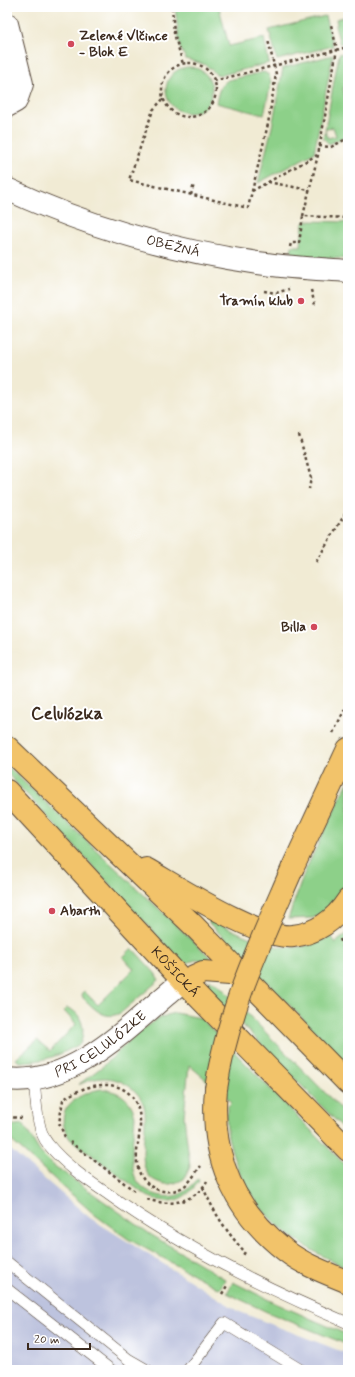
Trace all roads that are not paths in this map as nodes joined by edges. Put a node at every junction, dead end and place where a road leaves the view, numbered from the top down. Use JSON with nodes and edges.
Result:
{"nodes":[{"id":1,"x":7,"y":24,"type":"edge"},
{"id":2,"x":7,"y":106,"type":"edge"},
{"id":3,"x":7,"y":189,"type":"edge"},
{"id":4,"x":348,"y":271,"type":"edge"},
{"id":5,"x":7,"y":748,"type":"edge"},
{"id":6,"x":348,"y":749,"type":"edge"},
{"id":7,"x":7,"y":791,"type":"edge"},
{"id":8,"x":118,"y":854,"type":"junction"},
{"id":9,"x":348,"y":900,"type":"edge"},
{"id":10,"x":243,"y":975,"type":"junction"},
{"id":11,"x":183,"y":981,"type":"junction"},
{"id":12,"x":7,"y":1079,"type":"edge"},
{"id":13,"x":34,"y":1079,"type":"junction"},
{"id":14,"x":348,"y":1083,"type":"edge"},
{"id":15,"x":348,"y":1150,"type":"edge"},
{"id":16,"x":7,"y":1262,"type":"edge"},
{"id":17,"x":348,"y":1282,"type":"edge"},
{"id":18,"x":7,"y":1289,"type":"edge"},
{"id":19,"x":348,"y":1323,"type":"edge"},
{"id":20,"x":111,"y":1370,"type":"edge"},
{"id":21,"x":147,"y":1370,"type":"edge"},
{"id":22,"x":188,"y":1370,"type":"edge"},
{"id":23,"x":301,"y":1370,"type":"edge"}],
"edges":[{"from":1,"to":2,"type":"street"},
{"from":3,"to":4,"type":"street","name":"OBEŽNÁ"},
{"from":5,"to":8,"type":"main road"},
{"from":6,"to":17,"type":"main road","bridge":true},
{"from":7,"to":11,"type":"main road","name":"KOŠICKÁ"},
{"from":8,"to":9,"type":"main road"},
{"from":8,"to":10,"type":"main road"},
{"from":10,"to":11,"type":"main road"},
{"from":10,"to":14,"type":"main road"},
{"from":11,"to":13,"type":"street","name":"PRI CELULÓZKE"},
{"from":11,"to":15,"type":"main road","name":"KOŠICKÁ"},
{"from":12,"to":13,"type":"street","name":"PRI CELULÓZKE"},
{"from":13,"to":19,"type":"lane"},
{"from":16,"to":21,"type":"lane"},
{"from":18,"to":20,"type":"lane"},
{"from":22,"to":23,"type":"lane"}]}
